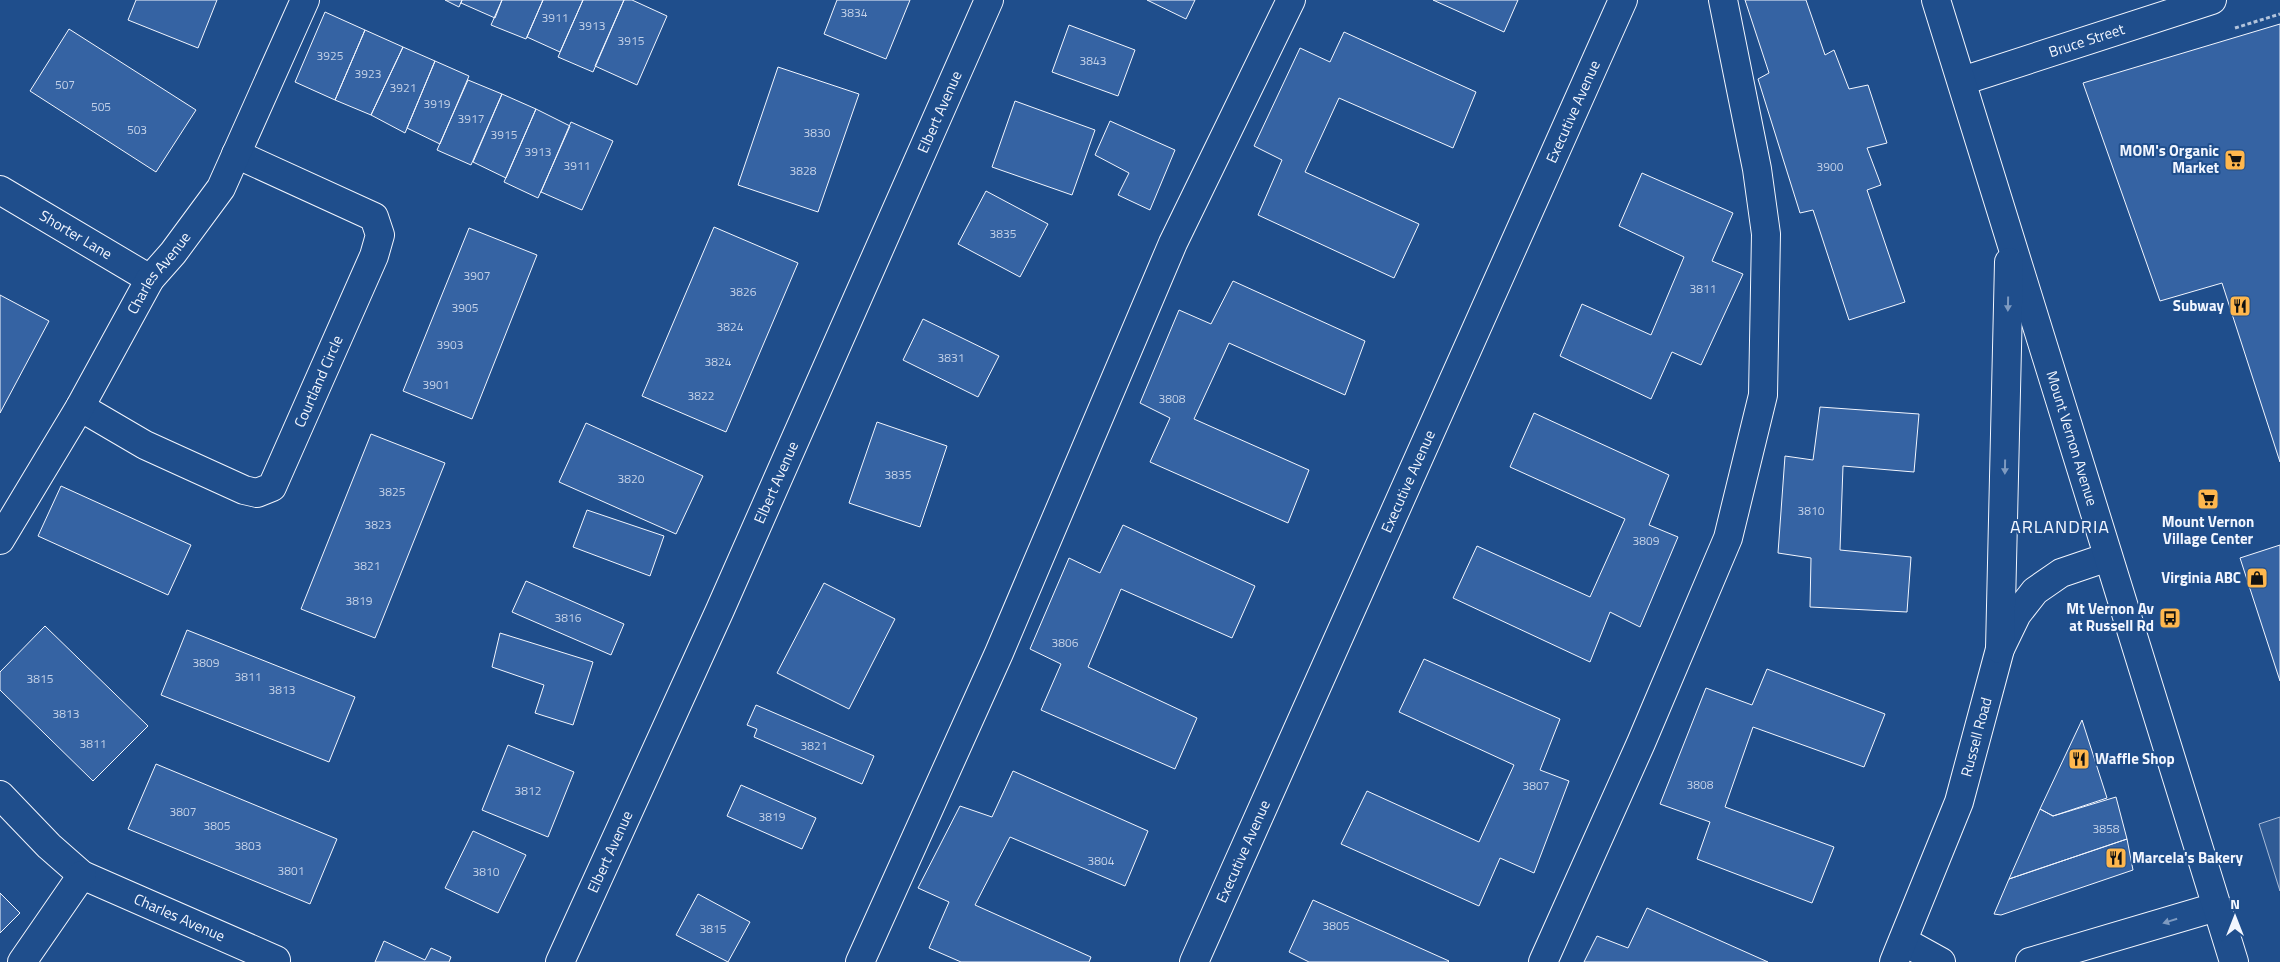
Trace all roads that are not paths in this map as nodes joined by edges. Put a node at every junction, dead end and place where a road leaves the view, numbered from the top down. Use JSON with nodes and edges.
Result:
{"nodes":[{"id":1,"x":305,"y":0,"type":"edge"},
{"id":2,"x":990,"y":0,"type":"edge"},
{"id":3,"x":1291,"y":0,"type":"edge"},
{"id":4,"x":1623,"y":0,"type":"edge"},
{"id":5,"x":1723,"y":0,"type":"edge"},
{"id":6,"x":1936,"y":0,"type":"edge"},
{"id":7,"x":2212,"y":0,"type":"edge"},
{"id":8,"x":1962,"y":81,"type":"junction"},
{"id":9,"x":236,"y":154,"type":"junction"},
{"id":10,"x":0,"y":190,"type":"edge"},
{"id":11,"x":2009,"y":238,"type":"junction"},
{"id":12,"x":150,"y":279,"type":"junction"},
{"id":13,"x":80,"y":407,"type":"junction"},
{"id":14,"x":0,"y":540,"type":"edge"},
{"id":15,"x":2108,"y":557,"type":"junction"},
{"id":16,"x":2000,"y":649,"type":"junction"},
{"id":17,"x":0,"y":795,"type":"edge"},
{"id":18,"x":82,"y":875,"type":"junction"},
{"id":19,"x":2216,"y":906,"type":"junction"},
{"id":20,"x":1898,"y":951,"type":"edge"},
{"id":21,"x":276,"y":960,"type":"dead end"},
{"id":22,"x":22,"y":962,"type":"edge"},
{"id":23,"x":560,"y":962,"type":"edge"},
{"id":24,"x":860,"y":962,"type":"edge"},
{"id":25,"x":1194,"y":962,"type":"edge"},
{"id":26,"x":1543,"y":962,"type":"edge"},
{"id":27,"x":1941,"y":962,"type":"edge"},
{"id":28,"x":2030,"y":962,"type":"edge"},
{"id":29,"x":2234,"y":962,"type":"edge"}],
"edges":[{"from":1,"to":9,"type":"street","name":"Charles Avenue"},
{"from":2,"to":23,"type":"street","name":"Elbert Avenue"},
{"from":3,"to":24,"type":"street"},
{"from":4,"to":25,"type":"street","name":"Executive Avenue"},
{"from":5,"to":26,"type":"street"},
{"from":6,"to":8,"type":"street","name":"Mount Vernon Avenue"},
{"from":7,"to":8,"type":"street","name":"Bruce Street"},
{"from":8,"to":11,"type":"street","name":"Mount Vernon Avenue"},
{"from":9,"to":12,"type":"street","name":"Charles Avenue"},
{"from":9,"to":13,"type":"street","name":"Courtland Circle"},
{"from":10,"to":12,"type":"street","name":"Shorter Lane"},
{"from":11,"to":15,"type":"street","name":"Mount Vernon Avenue"},
{"from":11,"to":16,"type":"street","one_way":true},
{"from":12,"to":13,"type":"street","name":"Charles Avenue"},
{"from":13,"to":14,"type":"street","name":"Charles Avenue"},
{"from":15,"to":16,"type":"street","name":"Russell Road"},
{"from":15,"to":19,"type":"street","name":"Mount Vernon Avenue"},
{"from":16,"to":20,"type":"street","name":"Russell Road"},
{"from":17,"to":18,"type":"street","name":"Charles Avenue"},
{"from":18,"to":21,"type":"street","name":"Charles Avenue"},
{"from":18,"to":22,"type":"street"},
{"from":19,"to":28,"type":"street","one_way":true},
{"from":19,"to":29,"type":"street","name":"Mount Vernon Avenue"},
{"from":20,"to":27,"type":"street"}]}
